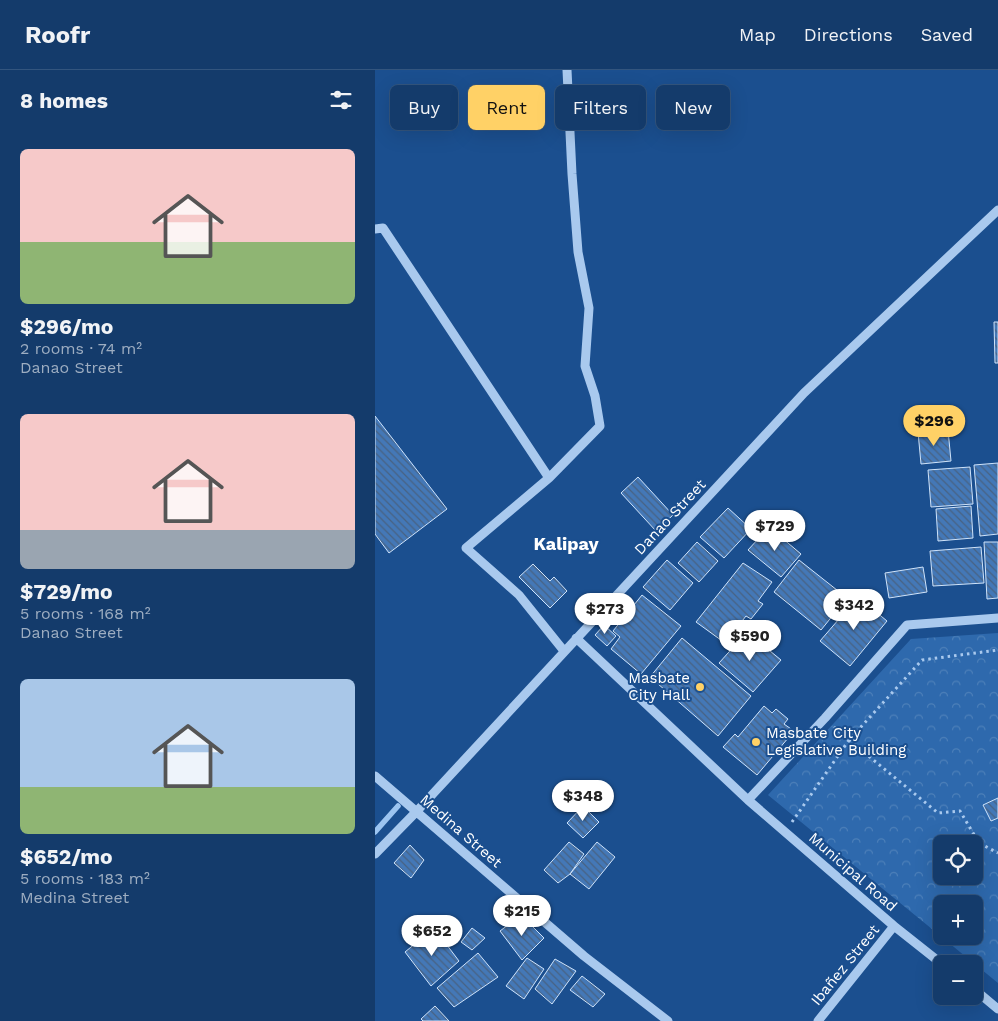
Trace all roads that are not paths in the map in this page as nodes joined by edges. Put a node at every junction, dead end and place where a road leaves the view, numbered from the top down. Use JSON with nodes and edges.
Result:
{"nodes":[{"id":1,"x":567,"y":70,"type":"edge"},
{"id":2,"x":998,"y":210,"type":"edge"},
{"id":3,"x":379,"y":229,"type":"edge"},
{"id":4,"x":549,"y":478,"type":"junction"},
{"id":5,"x":998,"y":618,"type":"edge"},
{"id":6,"x":576,"y":638,"type":"junction"},
{"id":7,"x":564,"y":651,"type":"junction"},
{"id":8,"x":375,"y":776,"type":"edge"},
{"id":9,"x":747,"y":800,"type":"junction"},
{"id":10,"x":417,"y":811,"type":"junction"},
{"id":11,"x":375,"y":854,"type":"edge"},
{"id":12,"x":894,"y":926,"type":"junction"},
{"id":13,"x":933,"y":958,"type":"edge"},
{"id":14,"x":983,"y":996,"type":"edge"},
{"id":15,"x":998,"y":1009,"type":"edge"},
{"id":16,"x":669,"y":1021,"type":"edge"},
{"id":17,"x":818,"y":1021,"type":"edge"}],
"edges":[{"from":1,"to":4,"type":"street"},
{"from":2,"to":6,"type":"street","name":"Danao Street"},
{"from":3,"to":4,"type":"street"},
{"from":4,"to":7,"type":"street"},
{"from":5,"to":9,"type":"street"},
{"from":6,"to":7,"type":"street","name":"Danao Street"},
{"from":6,"to":9,"type":"street","name":"Municipal Road"},
{"from":7,"to":10,"type":"street","name":"Danao Street"},
{"from":8,"to":10,"type":"street","name":"Medina Street"},
{"from":9,"to":12,"type":"street","name":"Municipal Road"},
{"from":10,"to":11,"type":"street","name":"Danao Street"},
{"from":10,"to":16,"type":"street","name":"Medina Street"},
{"from":12,"to":13,"type":"street","name":"Municipal Road"},
{"from":12,"to":17,"type":"street","name":"Ibañez Street"},
{"from":14,"to":15,"type":"street"}]}
